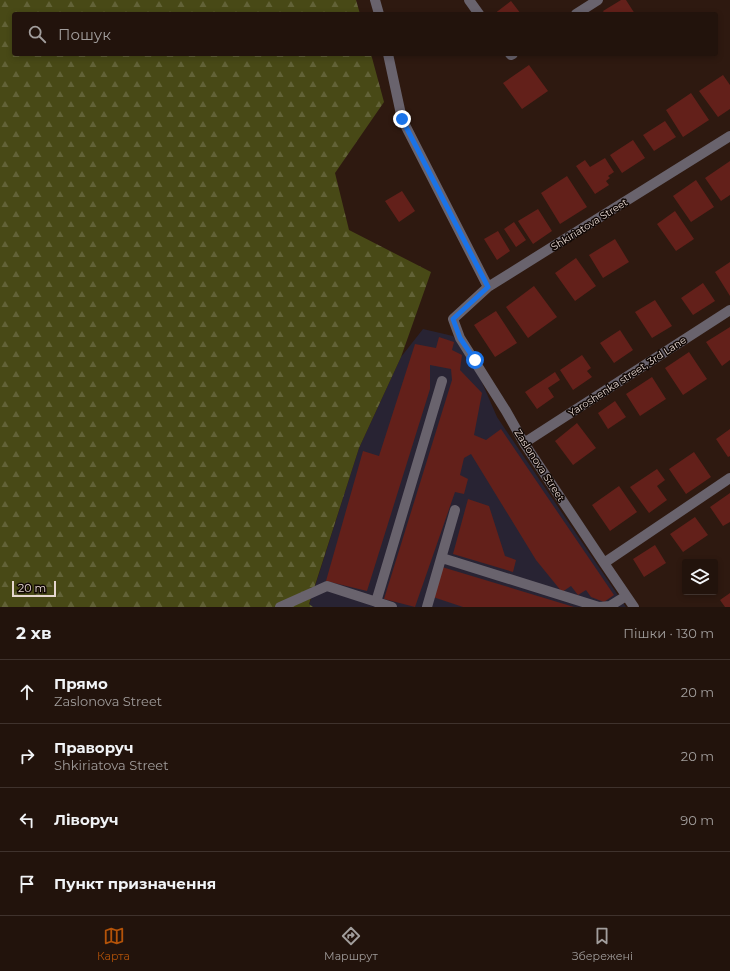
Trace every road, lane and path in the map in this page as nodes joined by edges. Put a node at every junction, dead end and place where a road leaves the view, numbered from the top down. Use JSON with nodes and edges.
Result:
{"nodes":[{"id":1,"x":375,"y":0,"type":"edge"},
{"id":2,"x":469,"y":0,"type":"edge"},
{"id":3,"x":598,"y":0,"type":"edge"},
{"id":4,"x":378,"y":12,"type":"edge"},
{"id":5,"x":478,"y":12,"type":"edge"},
{"id":6,"x":579,"y":12,"type":"edge"},
{"id":7,"x":388,"y":56,"type":"edge"},
{"id":8,"x":730,"y":136,"type":"edge"},
{"id":9,"x":488,"y":287,"type":"junction"},
{"id":10,"x":730,"y":310,"type":"edge"},
{"id":11,"x":453,"y":319,"type":"joint"},
{"id":12,"x":442,"y":381,"type":"dead end"},
{"id":13,"x":524,"y":443,"type":"junction"},
{"id":14,"x":730,"y":478,"type":"edge"},
{"id":15,"x":456,"y":510,"type":"dead end"},
{"id":16,"x":442,"y":558,"type":"junction"},
{"id":17,"x":604,"y":562,"type":"junction"},
{"id":18,"x":626,"y":596,"type":"junction"},
{"id":19,"x":376,"y":602,"type":"junction"},
{"id":20,"x":280,"y":607,"type":"edge"},
{"id":21,"x":392,"y":607,"type":"edge"},
{"id":22,"x":427,"y":607,"type":"edge"},
{"id":23,"x":634,"y":607,"type":"edge"}],
"edges":[{"from":1,"to":4,"type":"street"},
{"from":2,"to":5,"type":"street"},
{"from":3,"to":6,"type":"street"},
{"from":7,"to":9,"type":"street"},
{"from":8,"to":9,"type":"street","name":"Shkiriatova Street"},
{"from":9,"to":11,"type":"street","name":"Shkiriatova Street"},
{"from":10,"to":13,"type":"street","name":"Yaroshenka street, 3rd Lane"},
{"from":11,"to":13,"type":"street","name":"Zaslonova Street"},
{"from":12,"to":19,"type":"street"},
{"from":13,"to":17,"type":"street","name":"Zaslonova Street"},
{"from":14,"to":17,"type":"street"},
{"from":15,"to":16,"type":"street"},
{"from":16,"to":18,"type":"street"},
{"from":16,"to":22,"type":"street"},
{"from":17,"to":18,"type":"street","name":"Zaslonova Street"},
{"from":18,"to":23,"type":"street","name":"Zaslonova Street"},
{"from":19,"to":20,"type":"street"},
{"from":19,"to":21,"type":"street"}]}
